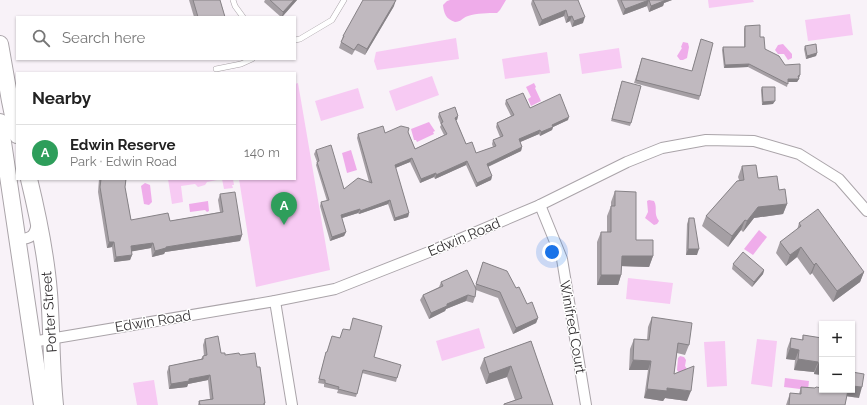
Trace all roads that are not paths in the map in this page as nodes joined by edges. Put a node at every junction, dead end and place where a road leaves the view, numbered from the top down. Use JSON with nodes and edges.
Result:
{"nodes":[{"id":1,"x":233,"y":0,"type":"edge"},
{"id":2,"x":344,"y":0,"type":"edge"},
{"id":3,"x":242,"y":16,"type":"edge"},
{"id":4,"x":296,"y":40,"type":"edge"},
{"id":5,"x":0,"y":44,"type":"edge"},
{"id":6,"x":250,"y":60,"type":"edge"},
{"id":7,"x":216,"y":69,"type":"dead end"},
{"id":8,"x":0,"y":122,"type":"edge"},
{"id":9,"x":16,"y":130,"type":"edge"},
{"id":10,"x":29,"y":180,"type":"edge"},
{"id":11,"x":540,"y":205,"type":"junction"},
{"id":12,"x":867,"y":211,"type":"edge"},
{"id":13,"x":38,"y":220,"type":"junction"},
{"id":14,"x":18,"y":239,"type":"junction"},
{"id":15,"x":275,"y":301,"type":"junction"},
{"id":16,"x":51,"y":339,"type":"junction"},
{"id":17,"x":32,"y":342,"type":"junction"},
{"id":18,"x":42,"y":405,"type":"edge"},
{"id":19,"x":55,"y":405,"type":"edge"},
{"id":20,"x":292,"y":405,"type":"edge"},
{"id":21,"x":586,"y":405,"type":"edge"}],
"edges":[{"from":1,"to":3,"type":"lane"},
{"from":2,"to":4,"type":"lane"},
{"from":5,"to":9,"type":"main road"},
{"from":6,"to":7,"type":"lane"},
{"from":8,"to":14,"type":"main road","name":"Porter Street"},
{"from":10,"to":13,"type":"main road","name":"Porter Street"},
{"from":11,"to":12,"type":"street","name":"Edwin Road"},
{"from":11,"to":15,"type":"street","name":"Edwin Road"},
{"from":11,"to":21,"type":"street","name":"Winifred Court"},
{"from":13,"to":14,"type":"street"},
{"from":13,"to":16,"type":"main road","name":"Porter Street"},
{"from":14,"to":17,"type":"main road","name":"Porter Street"},
{"from":15,"to":16,"type":"street","name":"Edwin Road"},
{"from":15,"to":20,"type":"street"},
{"from":16,"to":17,"type":"street","name":"Edwin Road"},
{"from":16,"to":19,"type":"main road","name":"Porter Street"},
{"from":17,"to":18,"type":"main road","name":"Porter Street"}]}
